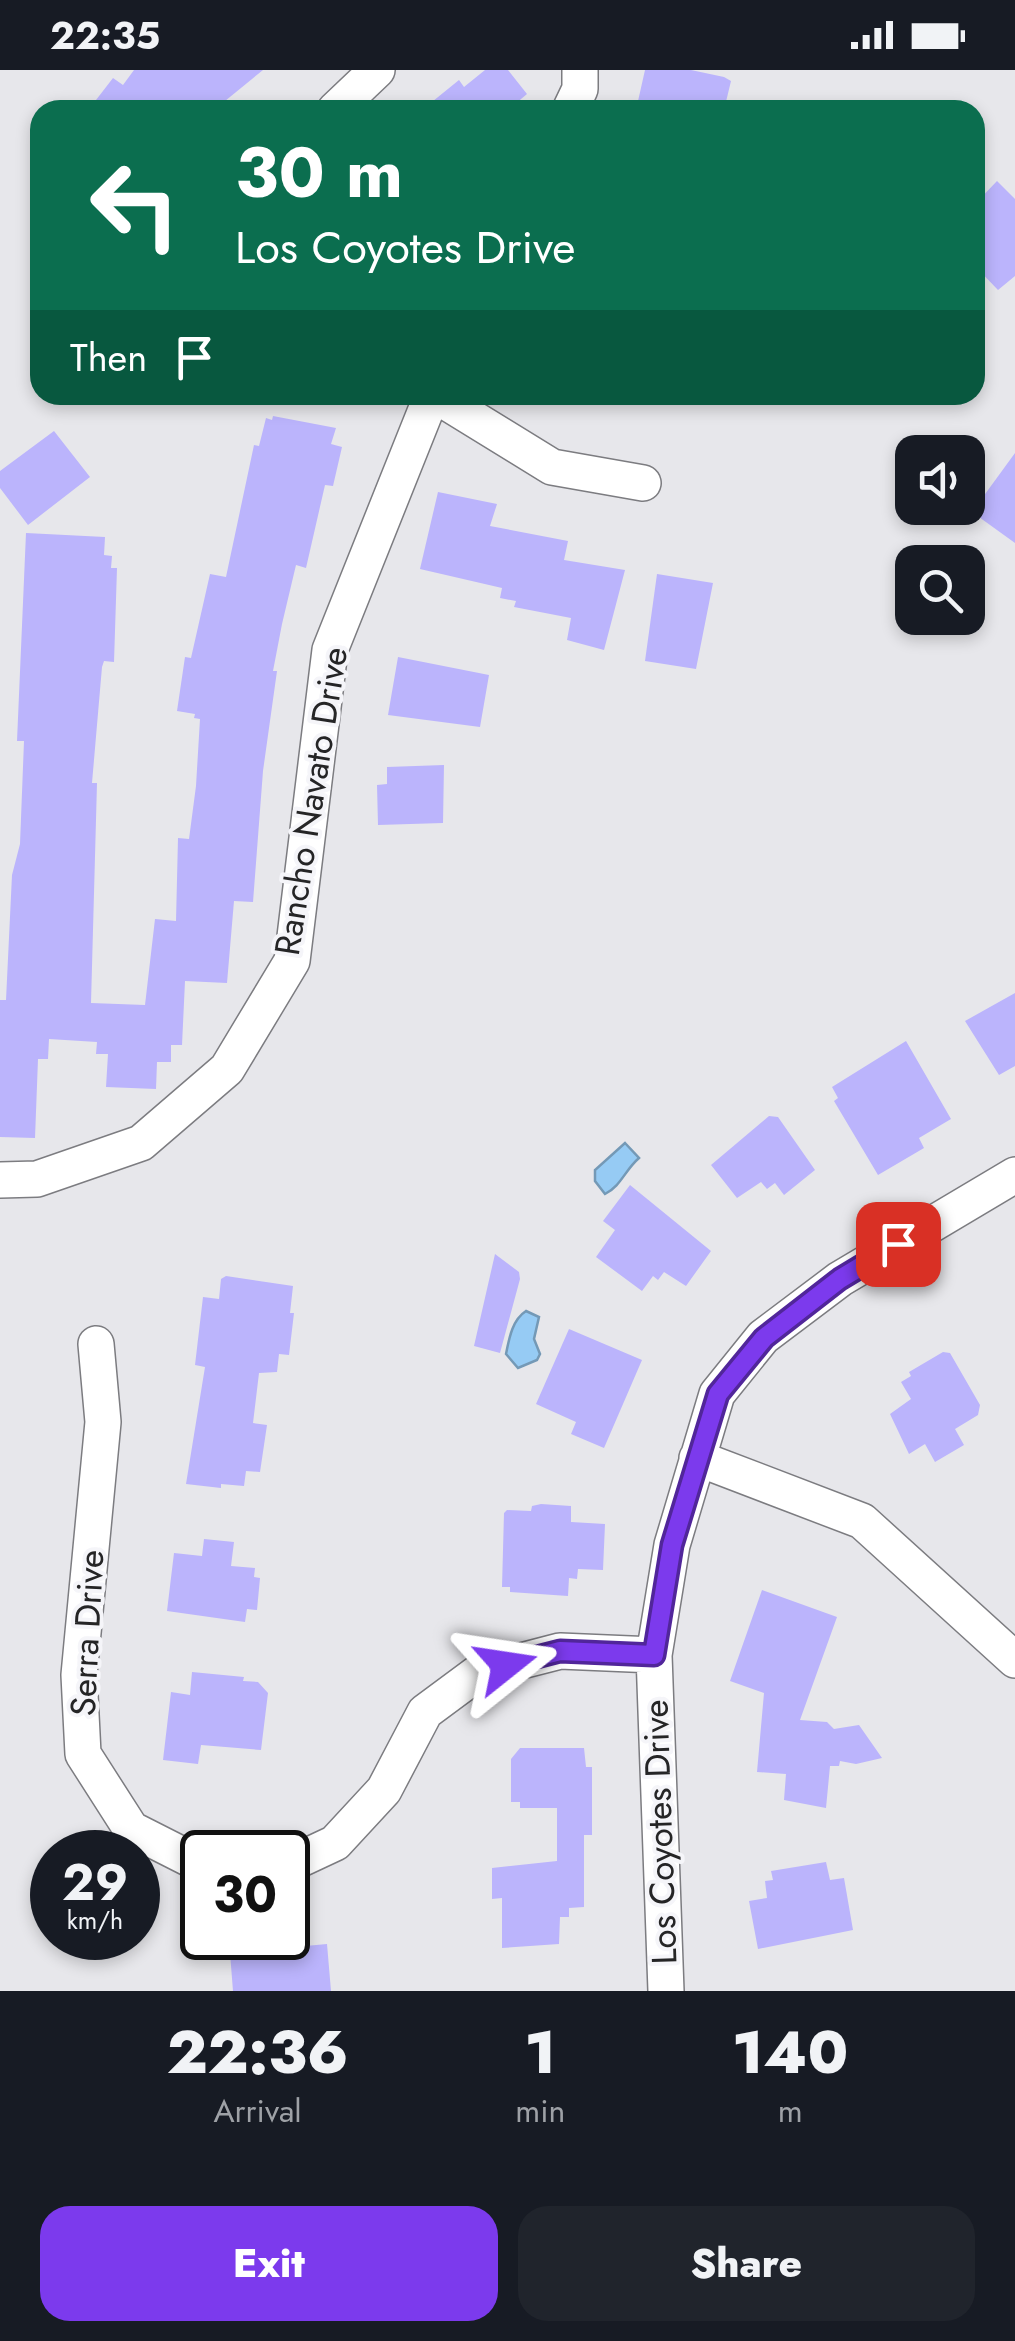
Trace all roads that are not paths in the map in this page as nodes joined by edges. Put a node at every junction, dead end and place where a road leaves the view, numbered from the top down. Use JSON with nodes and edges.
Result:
{"nodes":[{"id":1,"x":377,"y":70,"type":"edge"},
{"id":2,"x":580,"y":70,"type":"edge"},
{"id":3,"x":345,"y":100,"type":"edge"},
{"id":4,"x":575,"y":100,"type":"edge"},
{"id":5,"x":430,"y":405,"type":"edge"},
{"id":6,"x":450,"y":405,"type":"edge"},
{"id":7,"x":643,"y":483,"type":"dead end"},
{"id":8,"x":1015,"y":1175,"type":"edge"},
{"id":9,"x":0,"y":1180,"type":"edge"},
{"id":10,"x":96,"y":1344,"type":"dead end"},
{"id":11,"x":697,"y":1458,"type":"junction"},
{"id":12,"x":654,"y":1655,"type":"junction"},
{"id":13,"x":1015,"y":1660,"type":"edge"},
{"id":14,"x":180,"y":1854,"type":"edge"},
{"id":15,"x":310,"y":1855,"type":"edge"},
{"id":16,"x":666,"y":1991,"type":"edge"}],
"edges":[{"from":1,"to":3,"type":"street"},
{"from":2,"to":4,"type":"street"},
{"from":5,"to":9,"type":"street","name":"Rancho Navato Drive"},
{"from":6,"to":7,"type":"street"},
{"from":8,"to":11,"type":"street","name":"Los Coyotes Drive"},
{"from":10,"to":14,"type":"street","name":"Serra Drive"},
{"from":11,"to":12,"type":"street","name":"Los Coyotes Drive"},
{"from":11,"to":13,"type":"street"},
{"from":12,"to":15,"type":"street"},
{"from":12,"to":16,"type":"street","name":"Los Coyotes Drive"}]}
